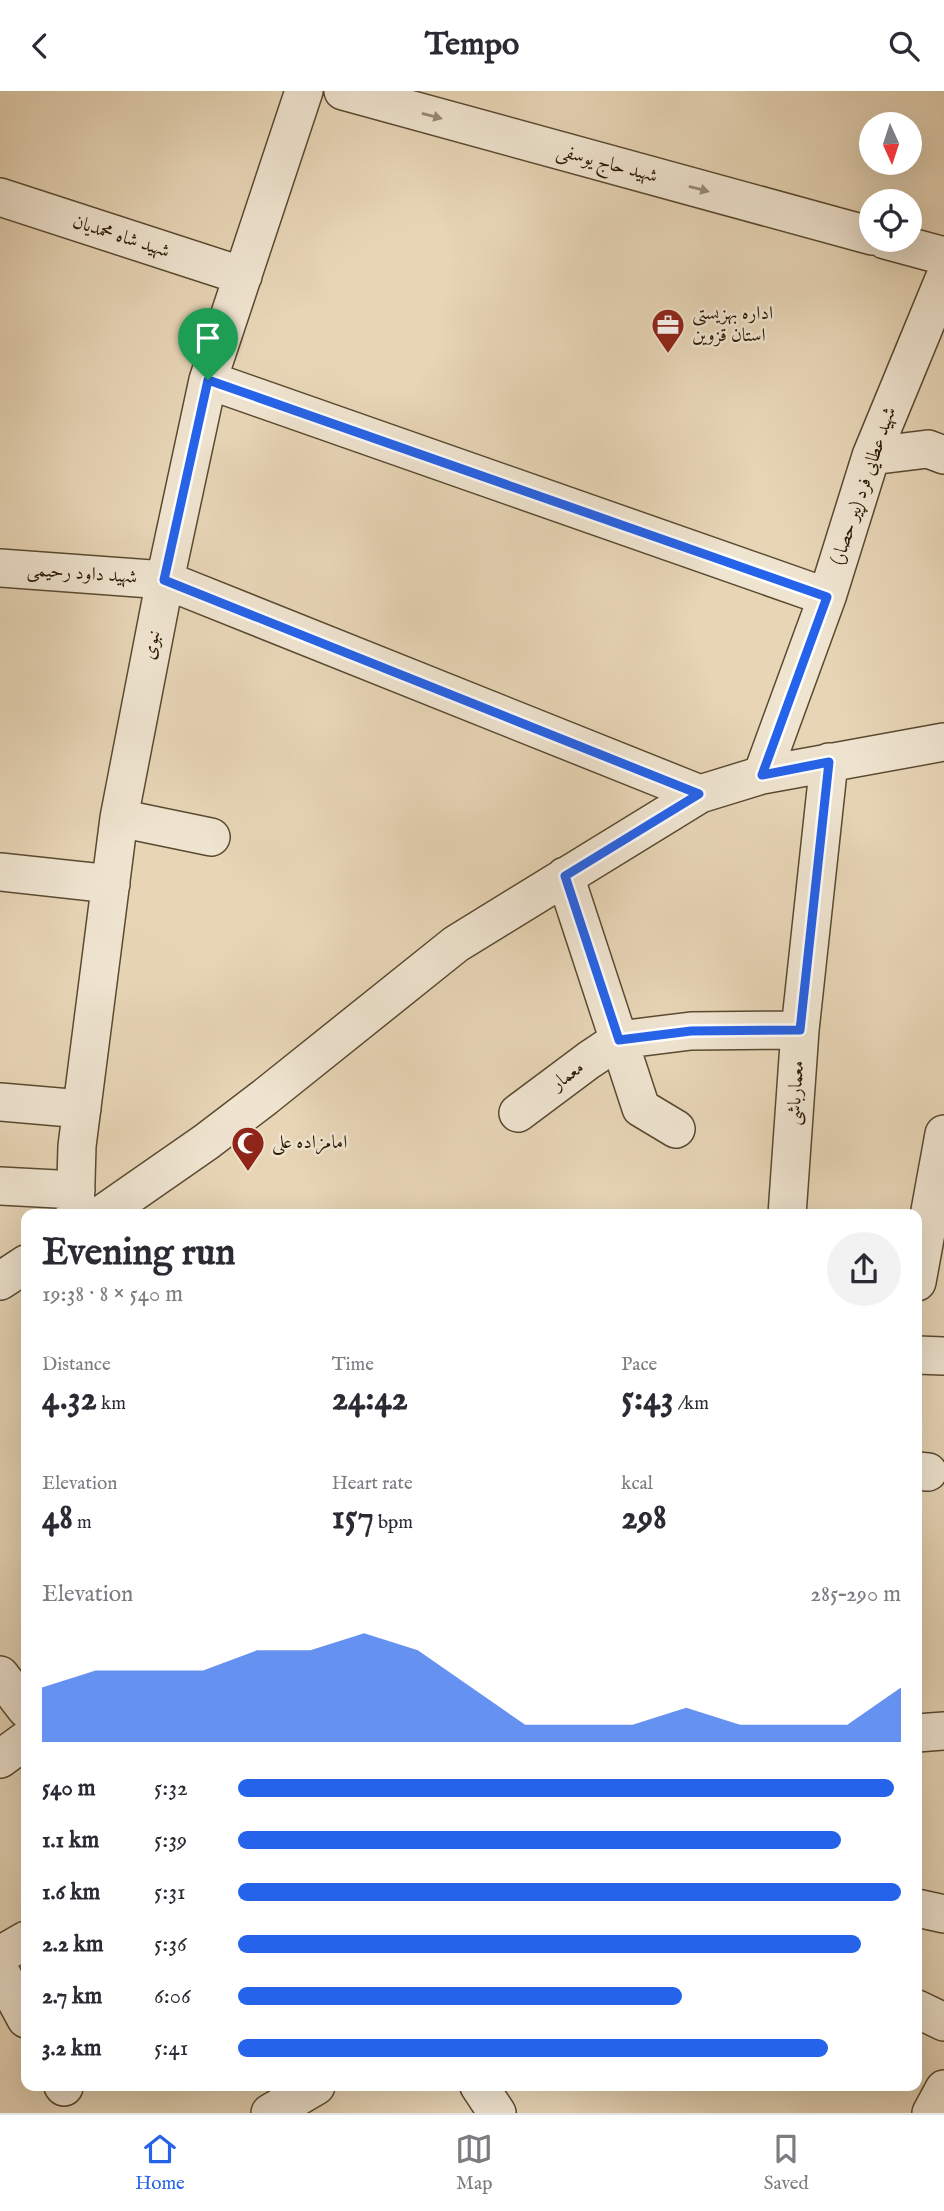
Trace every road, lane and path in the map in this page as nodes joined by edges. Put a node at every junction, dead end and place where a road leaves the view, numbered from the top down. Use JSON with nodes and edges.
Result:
{"nodes":[{"id":1,"x":304,"y":91,"type":"edge"},
{"id":2,"x":342,"y":91,"type":"edge"},
{"id":3,"x":0,"y":197,"type":"edge"},
{"id":4,"x":859,"y":232,"type":"edge"},
{"id":5,"x":922,"y":250,"type":"edge"},
{"id":6,"x":944,"y":256,"type":"edge"},
{"id":7,"x":243,"y":276,"type":"junction"},
{"id":8,"x":944,"y":279,"type":"edge"},
{"id":9,"x":208,"y":380,"type":"junction"},
{"id":10,"x":944,"y":455,"type":"edge"},
{"id":11,"x":871,"y":456,"type":"junction"},
{"id":12,"x":0,"y":568,"type":"edge"},
{"id":13,"x":164,"y":580,"type":"junction"},
{"id":14,"x":827,"y":597,"type":"junction"},
{"id":15,"x":944,"y":742,"type":"edge"},
{"id":16,"x":829,"y":762,"type":"junction"},
{"id":17,"x":762,"y":775,"type":"junction"},
{"id":18,"x":699,"y":794,"type":"junction"},
{"id":19,"x":119,"y":818,"type":"junction"},
{"id":20,"x":211,"y":837,"type":"dead end"},
{"id":21,"x":0,"y":872,"type":"edge"},
{"id":22,"x":565,"y":876,"type":"junction"},
{"id":23,"x":111,"y":884,"type":"junction"},
{"id":24,"x":800,"y":1030,"type":"junction"},
{"id":25,"x":619,"y":1040,"type":"junction"},
{"id":26,"x":0,"y":1103,"type":"edge"},
{"id":27,"x":82,"y":1109,"type":"junction"},
{"id":28,"x":518,"y":1113,"type":"dead end"},
{"id":29,"x":676,"y":1129,"type":"dead end"},
{"id":30,"x":944,"y":1134,"type":"edge"},
{"id":31,"x":0,"y":1186,"type":"edge"},
{"id":32,"x":84,"y":1206,"type":"edge"},
{"id":33,"x":788,"y":1209,"type":"edge"},
{"id":34,"x":934,"y":1240,"type":"edge"},
{"id":35,"x":21,"y":1267,"type":"edge"},
{"id":36,"x":922,"y":1270,"type":"edge"},
{"id":37,"x":0,"y":1281,"type":"edge"},
{"id":38,"x":922,"y":1355,"type":"edge"},
{"id":39,"x":944,"y":1356,"type":"edge"},
{"id":40,"x":0,"y":1675,"type":"edge"},
{"id":41,"x":21,"y":1702,"type":"edge"},
{"id":42,"x":944,"y":1731,"type":"edge"},
{"id":43,"x":922,"y":1733,"type":"edge"},
{"id":44,"x":21,"y":1744,"type":"edge"},
{"id":45,"x":0,"y":1759,"type":"edge"},
{"id":46,"x":922,"y":1909,"type":"edge"},
{"id":47,"x":944,"y":1915,"type":"edge"},
{"id":48,"x":21,"y":1943,"type":"edge"},
{"id":49,"x":0,"y":1955,"type":"edge"},
{"id":50,"x":0,"y":1971,"type":"edge"},
{"id":51,"x":21,"y":2010,"type":"edge"},
{"id":52,"x":922,"y":2011,"type":"edge"},
{"id":53,"x":944,"y":2022,"type":"edge"},
{"id":54,"x":307,"y":2091,"type":"edge"},
{"id":55,"x":482,"y":2091,"type":"edge"},
{"id":56,"x":270,"y":2113,"type":"edge"},
{"id":57,"x":497,"y":2113,"type":"edge"}],
"edges":[{"from":1,"to":7,"type":"street","name":"نبوی"},
{"from":2,"to":4,"type":"street","name":"شهید حاج یوسفی","one_way":true},
{"from":3,"to":7,"type":"street","name":"شهید شاه محمدیان"},
{"from":5,"to":6,"type":"street"},
{"from":7,"to":9,"type":"street","name":"نبوی"},
{"from":8,"to":11,"type":"street","name":"شهید عطایی فرد (پیر حصار)"},
{"from":9,"to":13,"type":"street","name":"نبوی"},
{"from":9,"to":14,"type":"street"},
{"from":10,"to":11,"type":"street"},
{"from":11,"to":14,"type":"street","name":"شهید عطایی فرد (پیر حصار)"},
{"from":12,"to":13,"type":"street","name":"شهید داود رحیمی"},
{"from":13,"to":18,"type":"street","name":"شهید داود رحیمی"},
{"from":13,"to":19,"type":"street","name":"نبوی"},
{"from":14,"to":17,"type":"street","name":"شهید عطایی فرد (پیر حصار)"},
{"from":15,"to":16,"type":"street"},
{"from":16,"to":17,"type":"street"},
{"from":16,"to":24,"type":"street","name":"معمارباشی"},
{"from":17,"to":18,"type":"street"},
{"from":18,"to":22,"type":"street"},
{"from":19,"to":20,"type":"street"},
{"from":19,"to":23,"type":"street","name":"نبوی"},
{"from":21,"to":23,"type":"street"},
{"from":22,"to":25,"type":"street"},
{"from":22,"to":32,"type":"street"},
{"from":23,"to":27,"type":"street","name":"نبوی"},
{"from":24,"to":25,"type":"street","name":"معمار"},
{"from":24,"to":33,"type":"street","name":"معمارباشی"},
{"from":25,"to":28,"type":"street","name":"معمار"},
{"from":25,"to":29,"type":"street"},
{"from":26,"to":27,"type":"street"},
{"from":27,"to":32,"type":"street","name":"نبوی"},
{"from":30,"to":34,"type":"street"},
{"from":31,"to":32,"type":"street"},
{"from":34,"to":36,"type":"street"},
{"from":35,"to":37,"type":"street"},
{"from":38,"to":39,"type":"street"},
{"from":40,"to":41,"type":"street"},
{"from":42,"to":43,"type":"street"},
{"from":44,"to":45,"type":"street"},
{"from":46,"to":47,"type":"street"},
{"from":48,"to":49,"type":"street"},
{"from":50,"to":51,"type":"street"},
{"from":52,"to":53,"type":"street"},
{"from":54,"to":56,"type":"street"},
{"from":55,"to":57,"type":"street"}]}
